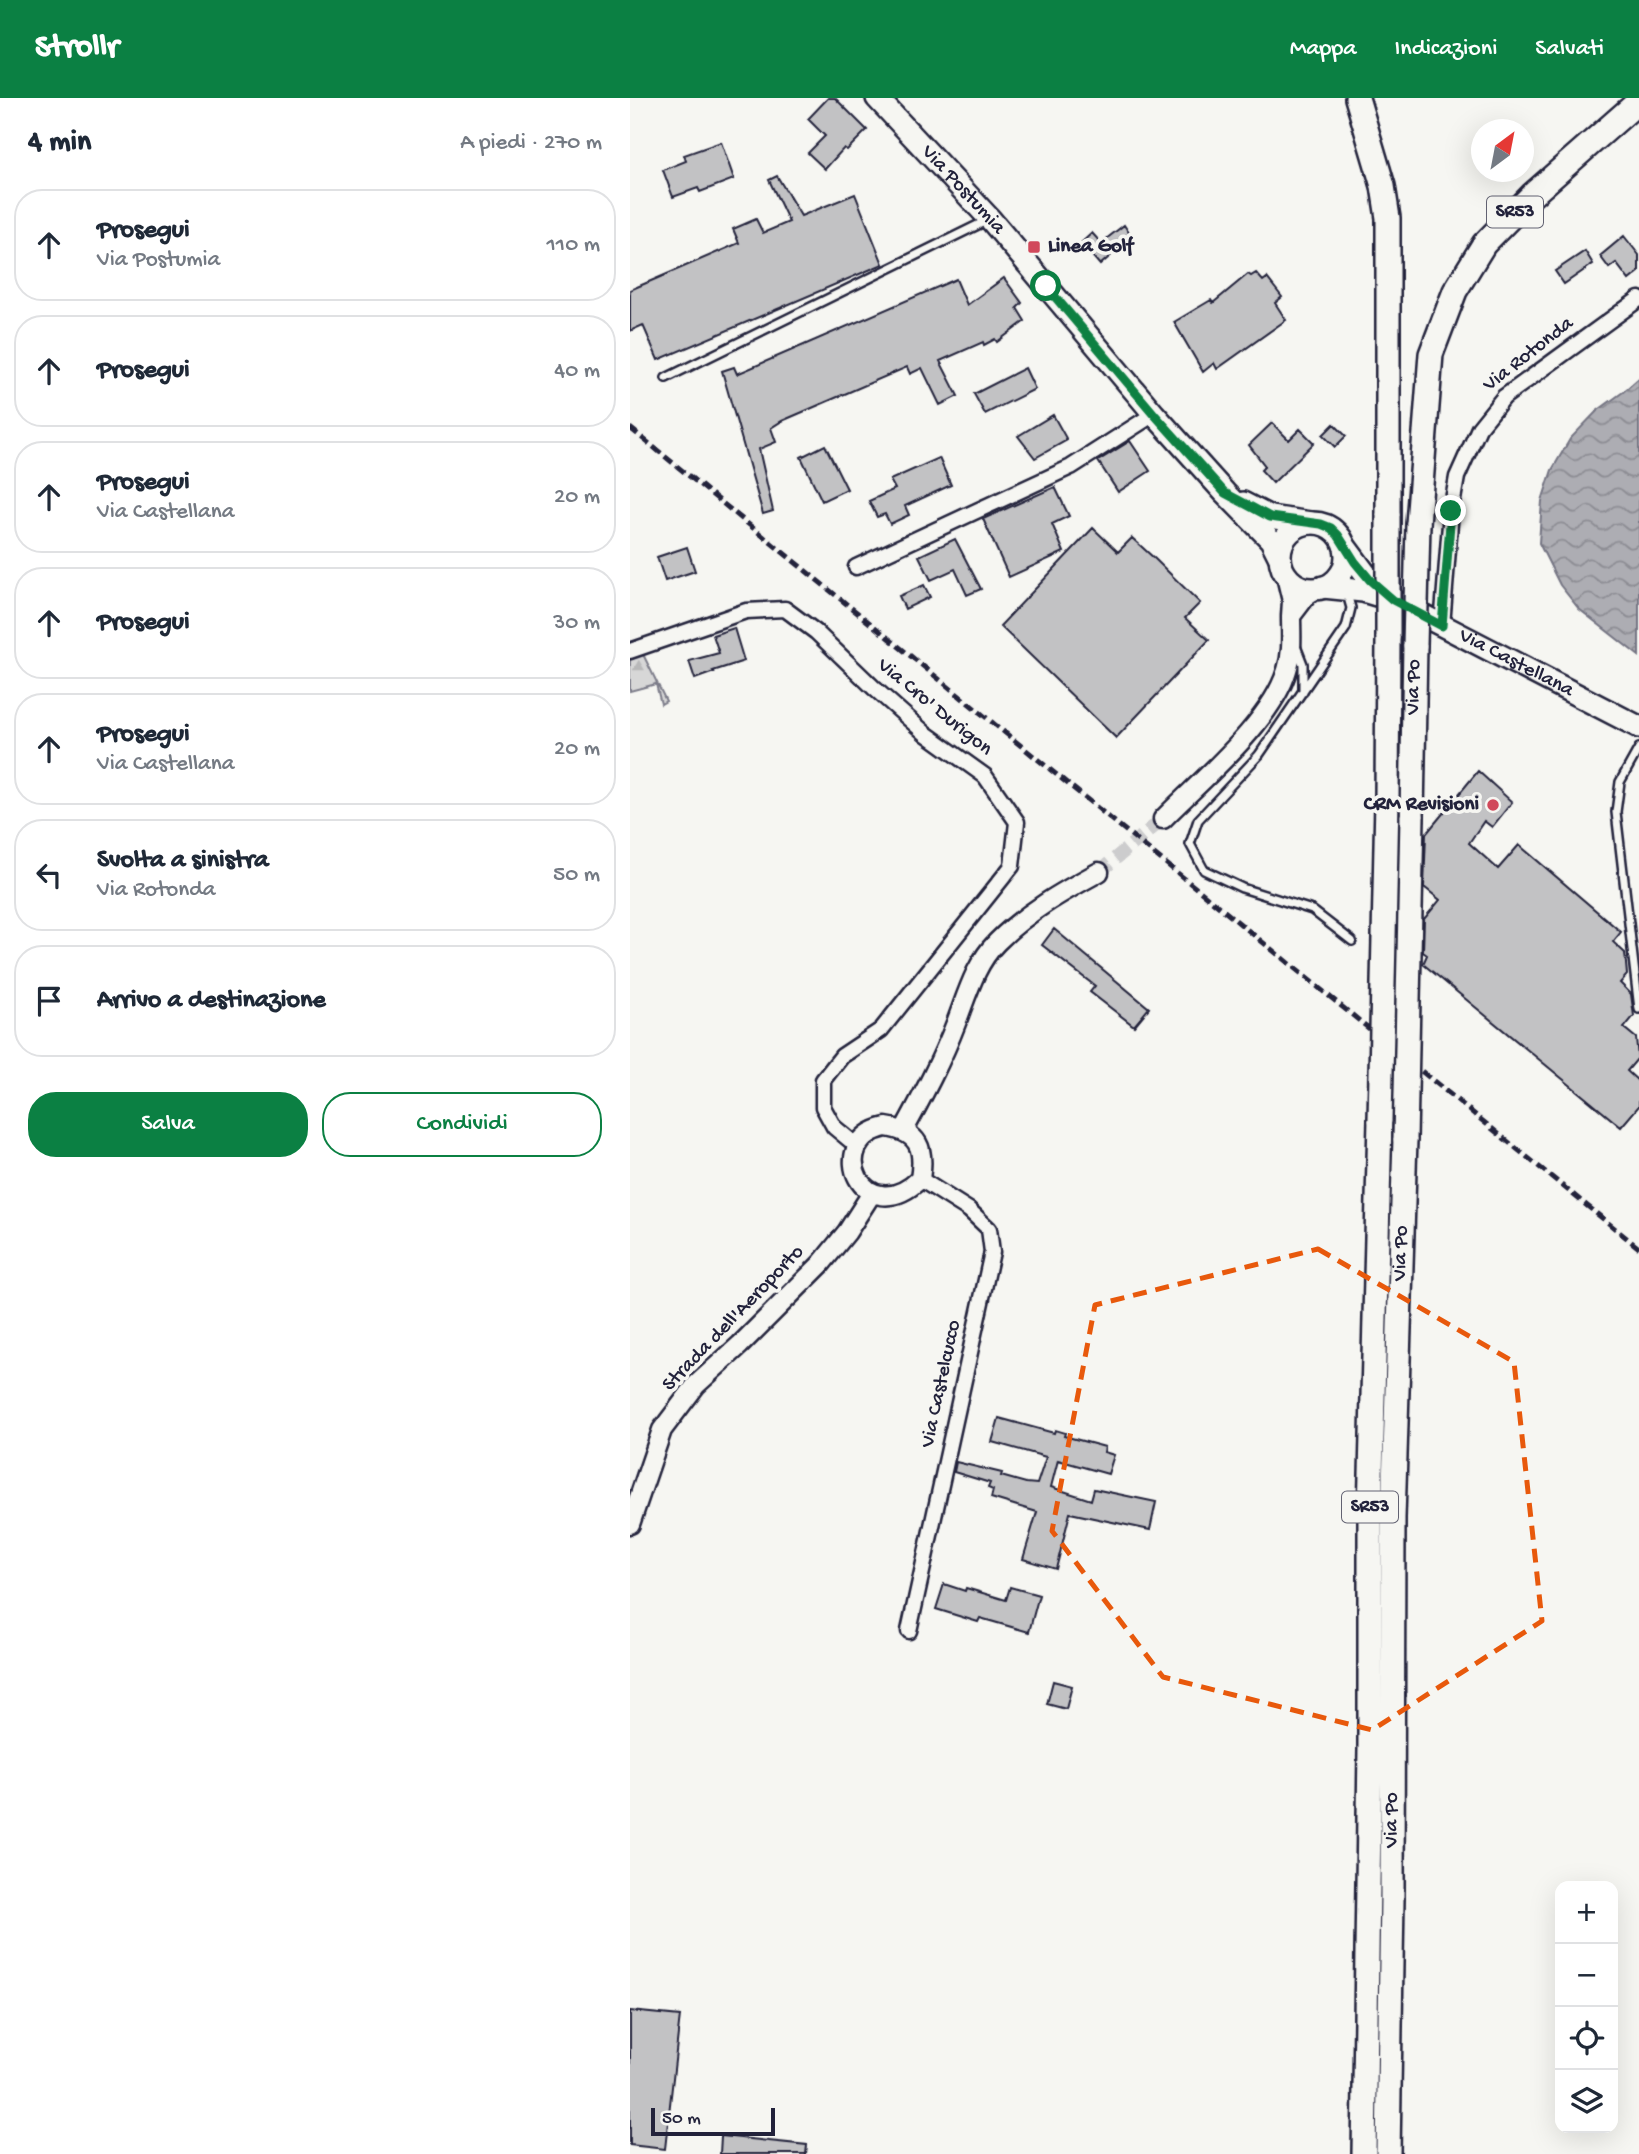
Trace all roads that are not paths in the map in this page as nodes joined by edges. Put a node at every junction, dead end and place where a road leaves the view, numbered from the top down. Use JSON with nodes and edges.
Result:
{"nodes":[{"id":1,"x":877,"y":98,"type":"edge"},
{"id":2,"x":1357,"y":98,"type":"edge"},
{"id":3,"x":1639,"y":101,"type":"edge"},
{"id":4,"x":990,"y":219,"type":"junction"},
{"id":5,"x":1639,"y":299,"type":"edge"},
{"id":6,"x":666,"y":378,"type":"dead end"},
{"id":7,"x":1154,"y":414,"type":"junction"},
{"id":8,"x":1225,"y":493,"type":"junction"},
{"id":9,"x":1311,"y":523,"type":"junction"},
{"id":10,"x":1343,"y":544,"type":"junction"},
{"id":11,"x":856,"y":567,"type":"dead end"},
{"id":12,"x":1283,"y":567,"type":"junction"},
{"id":13,"x":1327,"y":588,"type":"junction"},
{"id":14,"x":1393,"y":600,"type":"junction"},
{"id":15,"x":1291,"y":625,"type":"junction"},
{"id":16,"x":1442,"y":626,"type":"junction"},
{"id":17,"x":630,"y":651,"type":"edge"},
{"id":18,"x":1303,"y":693,"type":"junction"},
{"id":19,"x":1639,"y":727,"type":"edge"},
{"id":20,"x":1639,"y":748,"type":"edge"},
{"id":21,"x":1163,"y":819,"type":"tunnel mouth"},
{"id":22,"x":1099,"y":872,"type":"tunnel mouth"},
{"id":23,"x":1352,"y":941,"type":"dead end"},
{"id":24,"x":1639,"y":1009,"type":"edge"},
{"id":25,"x":904,"y":1130,"type":"junction"},
{"id":26,"x":857,"y":1146,"type":"junction"},
{"id":27,"x":920,"y":1180,"type":"junction"},
{"id":28,"x":872,"y":1193,"type":"junction"},
{"id":29,"x":630,"y":1524,"type":"edge"},
{"id":30,"x":909,"y":1632,"type":"dead end"},
{"id":31,"x":1364,"y":2154,"type":"edge"},
{"id":32,"x":1388,"y":2154,"type":"edge"}],
"edges":[{"from":1,"to":4,"type":"main road","name":"Via Postumia"},
{"from":2,"to":31,"type":"highway","name":"Via Po","number":"SR53","bridge":true},
{"from":3,"to":32,"type":"highway","name":"Via Po","number":"SR53","bridge":true},
{"from":4,"to":6,"type":"lane"},
{"from":4,"to":7,"type":"main road","name":"Via Postumia"},
{"from":5,"to":16,"type":"street","name":"Via Rotonda"},
{"from":7,"to":8,"type":"main road","name":"Via Postumia"},
{"from":7,"to":11,"type":"street"},
{"from":8,"to":9,"type":"main road"},
{"from":8,"to":12,"type":"main road","name":"Via Postumia"},
{"from":9,"to":10,"type":"main road"},
{"from":9,"to":12,"type":"main road"},
{"from":10,"to":13,"type":"main road"},
{"from":10,"to":14,"type":"main road"},
{"from":12,"to":13,"type":"main road"},
{"from":12,"to":15,"type":"street"},
{"from":13,"to":14,"type":"main road"},
{"from":13,"to":15,"type":"street"},
{"from":13,"to":18,"type":"lane"},
{"from":14,"to":16,"type":"main road","name":"Via Castellana"},
{"from":15,"to":18,"type":"lane"},
{"from":15,"to":21,"type":"street"},
{"from":16,"to":19,"type":"main road","name":"Via Castellana"},
{"from":17,"to":26,"type":"street","name":"Via Cro' Durigon"},
{"from":18,"to":23,"type":"lane"},
{"from":20,"to":24,"type":"lane"},
{"from":22,"to":25,"type":"street"},
{"from":25,"to":26,"type":"street"},
{"from":25,"to":27,"type":"street"},
{"from":26,"to":28,"type":"street"},
{"from":27,"to":28,"type":"street"},
{"from":27,"to":30,"type":"street","name":"Via Castelcucco"},
{"from":28,"to":29,"type":"street","name":"Strada dell'Aeroporto"}]}
